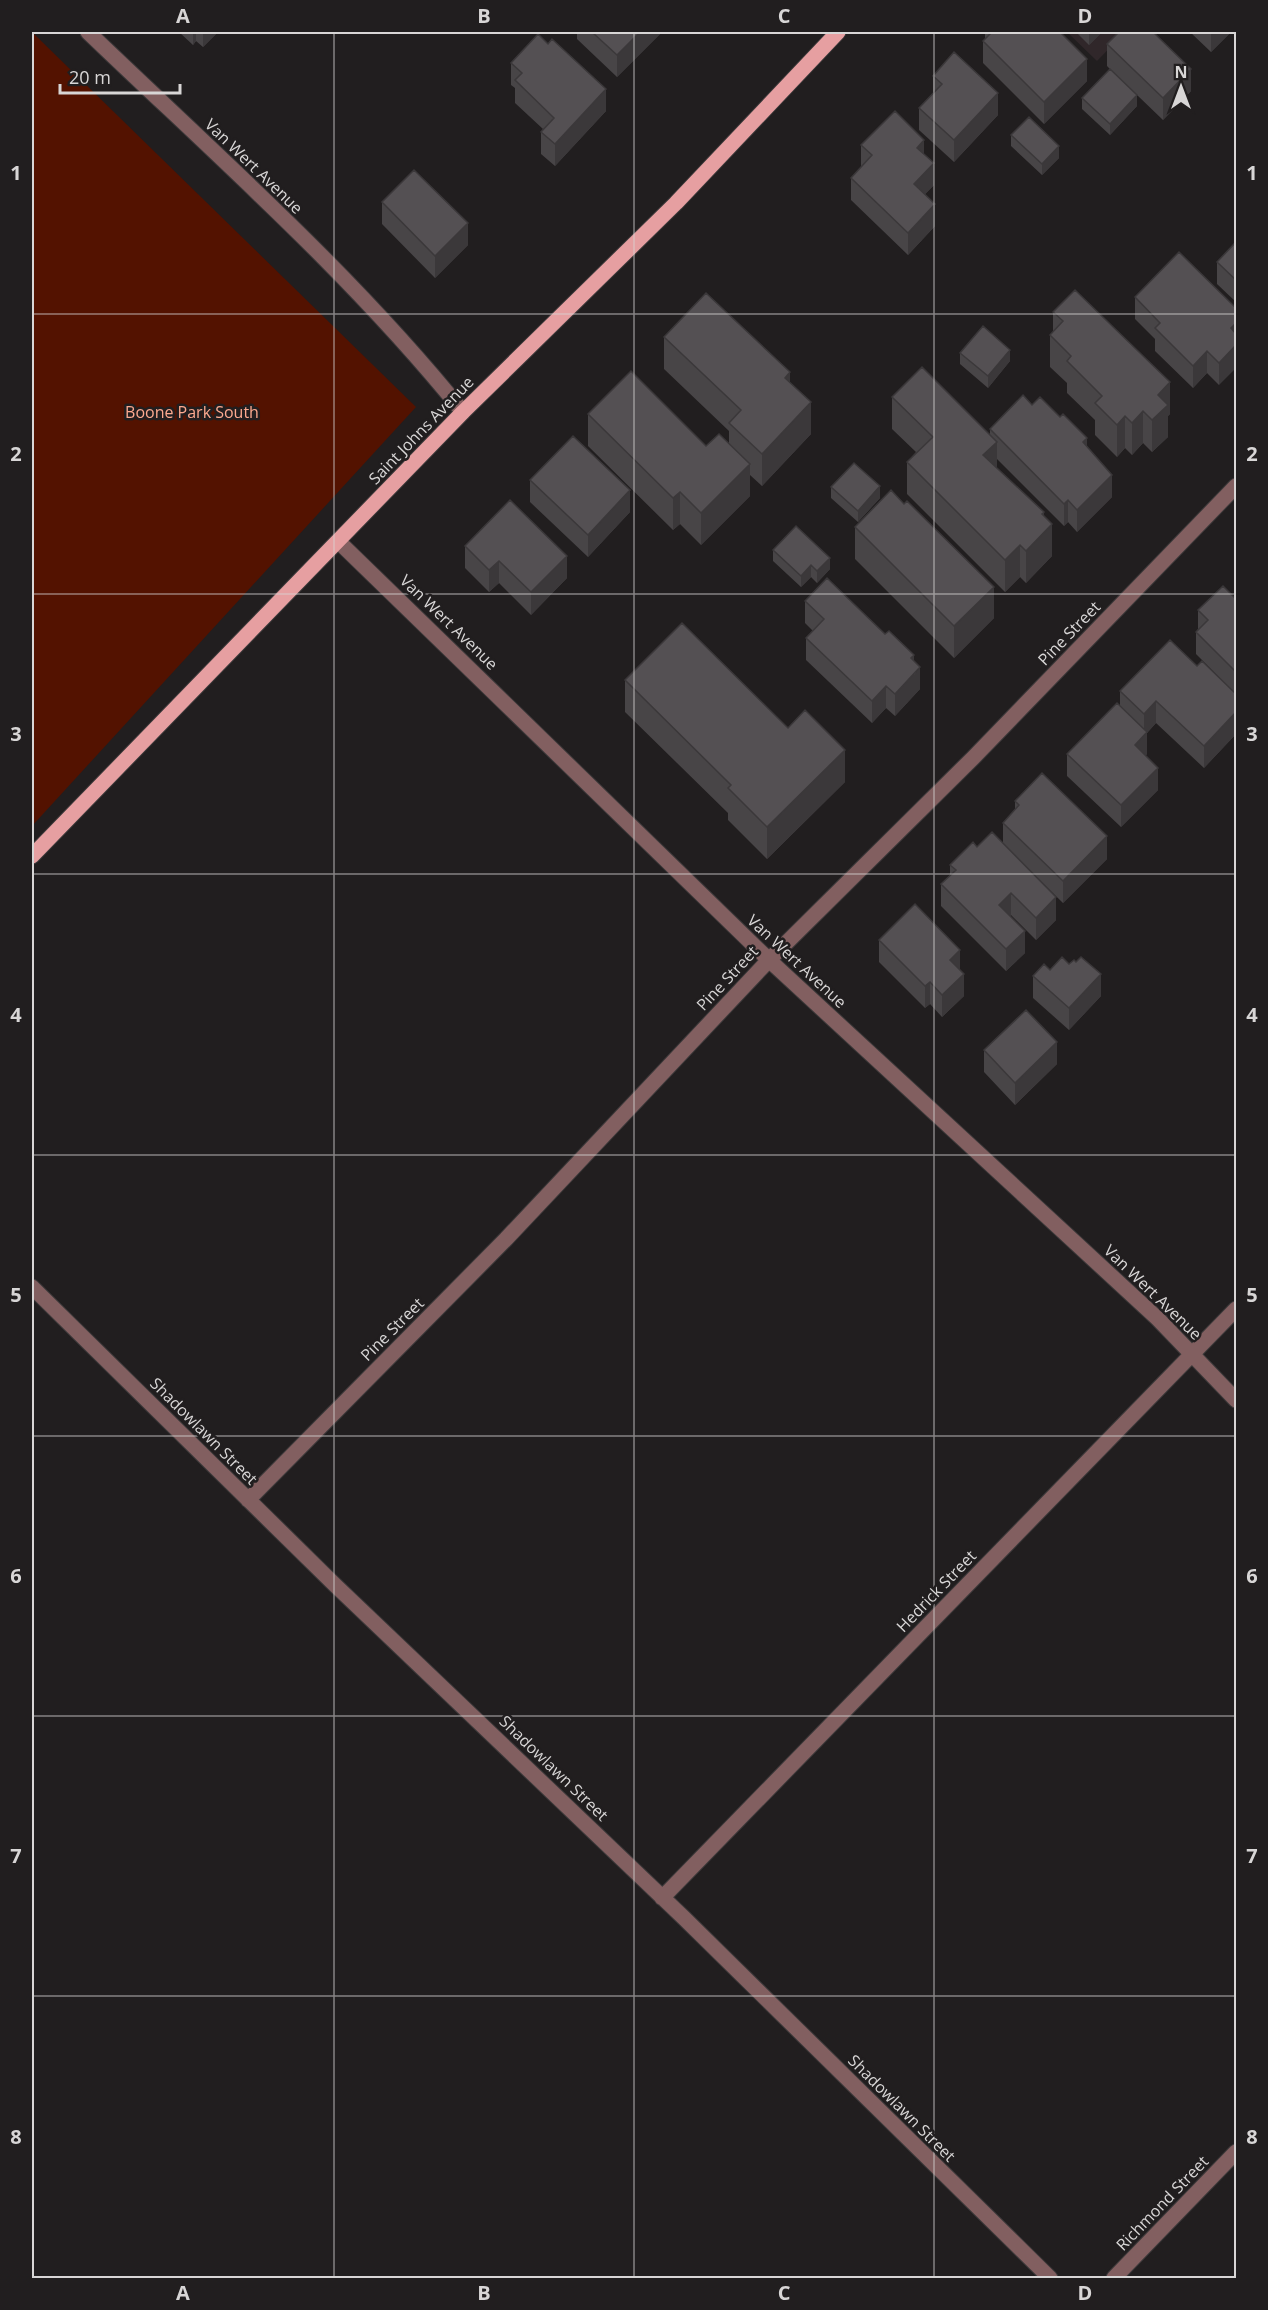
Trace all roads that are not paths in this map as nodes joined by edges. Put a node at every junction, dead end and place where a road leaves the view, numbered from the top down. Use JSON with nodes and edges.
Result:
{"nodes":[{"id":1,"x":88,"y":32,"type":"edge"},
{"id":2,"x":838,"y":32,"type":"edge"},
{"id":3,"x":463,"y":412,"type":"junction"},
{"id":4,"x":1236,"y":486,"type":"edge"},
{"id":5,"x":339,"y":542,"type":"junction"},
{"id":6,"x":32,"y":856,"type":"edge"},
{"id":7,"x":768,"y":960,"type":"junction"},
{"id":8,"x":32,"y":1287,"type":"edge"},
{"id":9,"x":1236,"y":1310,"type":"edge"},
{"id":10,"x":1192,"y":1355,"type":"junction"},
{"id":11,"x":1236,"y":1400,"type":"edge"},
{"id":12,"x":248,"y":1500,"type":"junction"},
{"id":13,"x":662,"y":1898,"type":"junction"},
{"id":14,"x":1236,"y":2152,"type":"edge"},
{"id":15,"x":1050,"y":2278,"type":"edge"},
{"id":16,"x":1114,"y":2278,"type":"edge"}],
"edges":[{"from":1,"to":3,"type":"street","name":"Van Wert Avenue"},
{"from":2,"to":3,"type":"main road","name":"Saint Johns Avenue"},
{"from":3,"to":5,"type":"main road","name":"Saint Johns Avenue"},
{"from":4,"to":7,"type":"street","name":"Pine Street"},
{"from":5,"to":6,"type":"main road","name":"Saint Johns Avenue"},
{"from":5,"to":7,"type":"street","name":"Van Wert Avenue"},
{"from":7,"to":10,"type":"street","name":"Van Wert Avenue"},
{"from":7,"to":12,"type":"street","name":"Pine Street"},
{"from":8,"to":12,"type":"street","name":"Shadowlawn Street"},
{"from":9,"to":10,"type":"street","name":"Hedrick Street"},
{"from":10,"to":11,"type":"street","name":"Van Wert Avenue"},
{"from":10,"to":13,"type":"street","name":"Hedrick Street"},
{"from":12,"to":13,"type":"street","name":"Shadowlawn Street"},
{"from":13,"to":15,"type":"street","name":"Shadowlawn Street"},
{"from":14,"to":16,"type":"street","name":"Richmond Street"}]}
